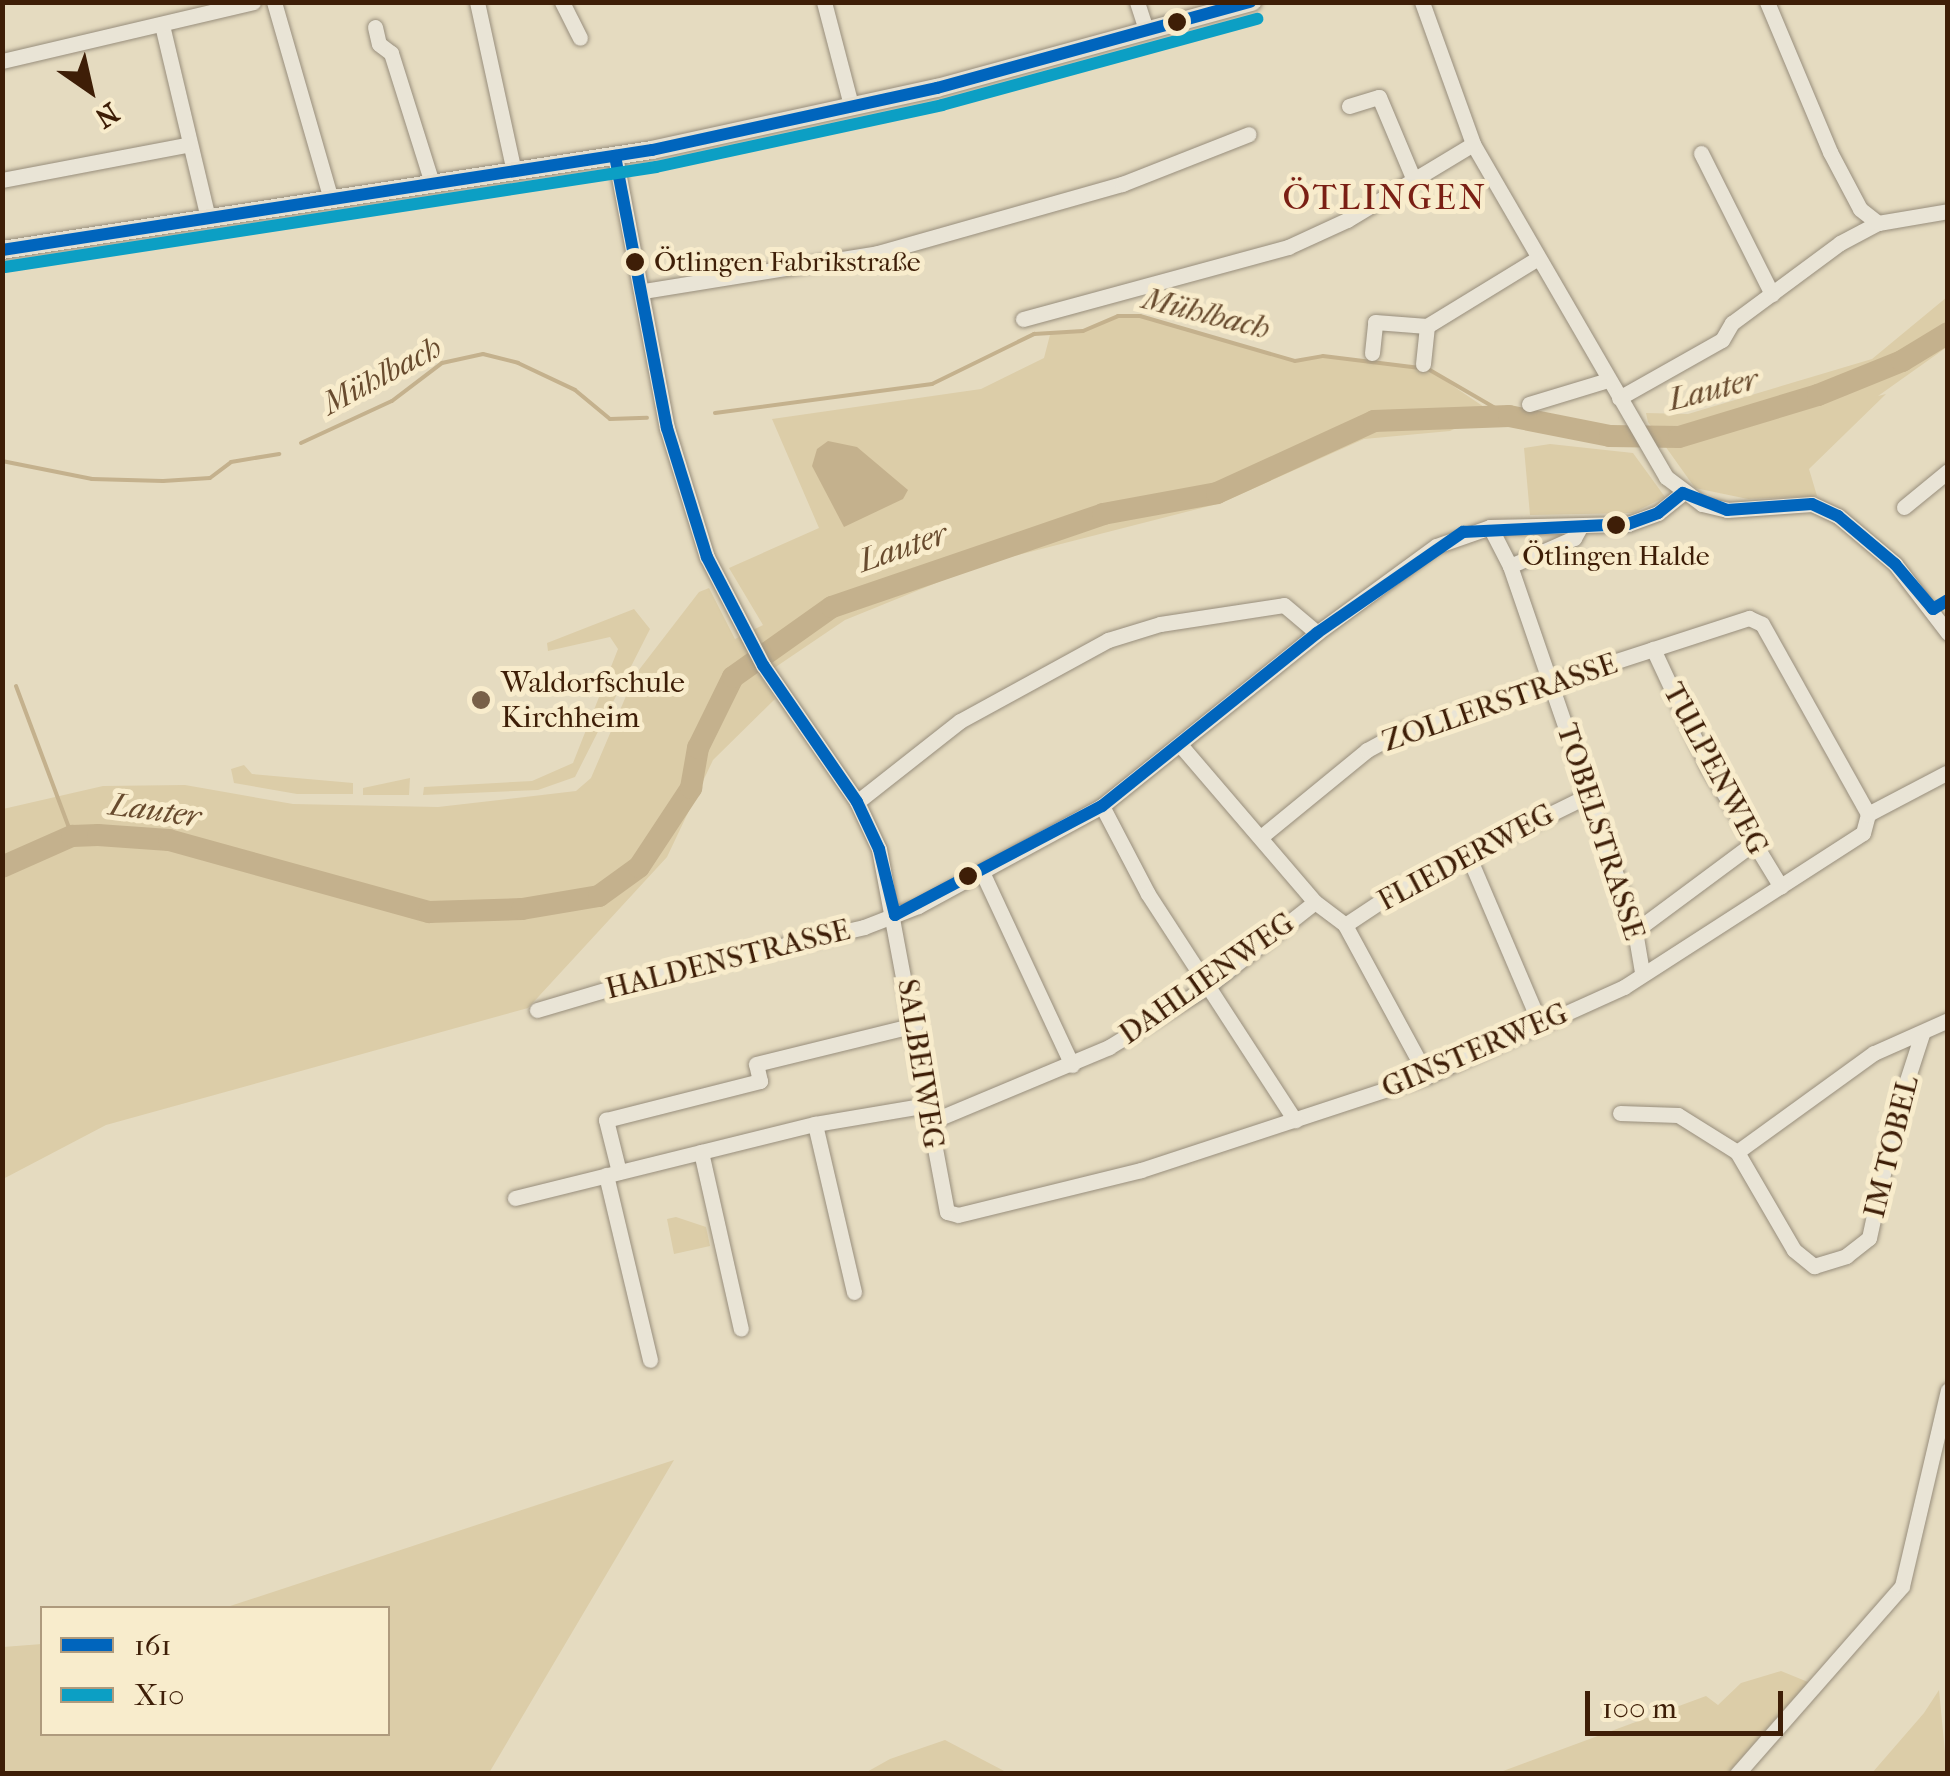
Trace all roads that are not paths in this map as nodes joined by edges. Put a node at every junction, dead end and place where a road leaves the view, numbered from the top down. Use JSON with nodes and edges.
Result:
{"nodes":[{"id":1,"x":253,"y":2,"type":"edge"},
{"id":2,"x":274,"y":2,"type":"edge"},
{"id":3,"x":477,"y":2,"type":"edge"},
{"id":4,"x":562,"y":2,"type":"edge"},
{"id":5,"x":824,"y":2,"type":"edge"},
{"id":6,"x":1137,"y":2,"type":"edge"},
{"id":7,"x":1252,"y":2,"type":"edge"},
{"id":8,"x":1422,"y":2,"type":"edge"},
{"id":9,"x":1767,"y":2,"type":"edge"},
{"id":10,"x":162,"y":25,"type":"junction"},
{"id":11,"x":375,"y":27,"type":"dead end"},
{"id":12,"x":1146,"y":29,"type":"junction"},
{"id":13,"x":580,"y":38,"type":"dead end"},
{"id":14,"x":2,"y":61,"type":"edge"},
{"id":15,"x":851,"y":105,"type":"junction"},
{"id":16,"x":1349,"y":106,"type":"dead end"},
{"id":17,"x":1249,"y":134,"type":"dead end"},
{"id":18,"x":190,"y":144,"type":"junction"},
{"id":19,"x":1473,"y":144,"type":"junction"},
{"id":20,"x":1701,"y":153,"type":"dead end"},
{"id":21,"x":616,"y":156,"type":"junction"},
{"id":22,"x":514,"y":171,"type":"junction"},
{"id":23,"x":1414,"y":178,"type":"junction"},
{"id":24,"x":2,"y":180,"type":"edge"},
{"id":25,"x":432,"y":183,"type":"junction"},
{"id":26,"x":331,"y":198,"type":"junction"},
{"id":27,"x":1948,"y":211,"type":"edge"},
{"id":28,"x":208,"y":218,"type":"junction"},
{"id":29,"x":1878,"y":223,"type":"junction"},
{"id":30,"x":2,"y":250,"type":"edge"},
{"id":31,"x":1538,"y":258,"type":"junction"},
{"id":32,"x":644,"y":291,"type":"junction"},
{"id":33,"x":1772,"y":294,"type":"junction"},
{"id":34,"x":1023,"y":319,"type":"dead end"},
{"id":35,"x":1427,"y":326,"type":"junction"},
{"id":36,"x":1372,"y":353,"type":"dead end"},
{"id":37,"x":1423,"y":364,"type":"dead end"},
{"id":38,"x":1608,"y":380,"type":"junction"},
{"id":39,"x":1619,"y":398,"type":"junction"},
{"id":40,"x":1529,"y":404,"type":"dead end"},
{"id":41,"x":1948,"y":471,"type":"edge"},
{"id":42,"x":1682,"y":493,"type":"junction"},
{"id":43,"x":1904,"y":507,"type":"dead end"},
{"id":44,"x":1490,"y":526,"type":"junction"},
{"id":45,"x":1578,"y":529,"type":"junction"},
{"id":46,"x":1510,"y":566,"type":"junction"},
{"id":47,"x":1948,"y":600,"type":"edge"},
{"id":48,"x":1932,"y":609,"type":"junction"},
{"id":49,"x":1316,"y":633,"type":"junction"},
{"id":50,"x":1948,"y":633,"type":"edge"},
{"id":51,"x":1654,"y":650,"type":"junction"},
{"id":52,"x":1550,"y":681,"type":"junction"},
{"id":53,"x":1182,"y":747,"type":"junction"},
{"id":54,"x":1946,"y":773,"type":"edge"},
{"id":55,"x":1590,"y":795,"type":"junction"},
{"id":56,"x":857,"y":802,"type":"junction"},
{"id":57,"x":1102,"y":806,"type":"junction"},
{"id":58,"x":1868,"y":814,"type":"junction"},
{"id":59,"x":1262,"y":836,"type":"junction"},
{"id":60,"x":1752,"y":845,"type":"junction"},
{"id":61,"x":1468,"y":854,"type":"junction"},
{"id":62,"x":982,"y":872,"type":"junction"},
{"id":63,"x":1781,"y":887,"type":"junction"},
{"id":64,"x":1316,"y":902,"type":"junction"},
{"id":65,"x":895,"y":915,"type":"junction"},
{"id":66,"x":1345,"y":925,"type":"junction"},
{"id":67,"x":1635,"y":930,"type":"junction"},
{"id":68,"x":1642,"y":972,"type":"junction"},
{"id":69,"x":1207,"y":987,"type":"junction"},
{"id":70,"x":537,"y":1010,"type":"dead end"},
{"id":71,"x":1948,"y":1020,"type":"edge"},
{"id":72,"x":1540,"y":1024,"type":"junction"},
{"id":73,"x":914,"y":1025,"type":"junction"},
{"id":74,"x":1922,"y":1034,"type":"junction"},
{"id":75,"x":1072,"y":1066,"type":"junction"},
{"id":76,"x":1427,"y":1076,"type":"junction"},
{"id":77,"x":927,"y":1104,"type":"junction"},
{"id":78,"x":1620,"y":1113,"type":"dead end"},
{"id":79,"x":1295,"y":1120,"type":"junction"},
{"id":80,"x":930,"y":1122,"type":"junction"},
{"id":81,"x":816,"y":1124,"type":"junction"},
{"id":82,"x":701,"y":1152,"type":"junction"},
{"id":83,"x":1737,"y":1152,"type":"junction"},
{"id":84,"x":612,"y":1174,"type":"junction"},
{"id":85,"x":515,"y":1198,"type":"dead end"},
{"id":86,"x":947,"y":1212,"type":"joint"},
{"id":87,"x":854,"y":1292,"type":"dead end"},
{"id":88,"x":741,"y":1328,"type":"dead end"},
{"id":89,"x":650,"y":1360,"type":"dead end"},
{"id":90,"x":1948,"y":1390,"type":"edge"},
{"id":91,"x":1737,"y":1774,"type":"edge"}],
"edges":[{"from":1,"to":10,"type":"street"},
{"from":2,"to":26,"type":"street"},
{"from":3,"to":22,"type":"street"},
{"from":4,"to":13,"type":"street"},
{"from":5,"to":15,"type":"street"},
{"from":6,"to":12,"type":"street"},
{"from":7,"to":12,"type":"main road"},
{"from":8,"to":19,"type":"street"},
{"from":9,"to":29,"type":"street"},
{"from":10,"to":14,"type":"street"},
{"from":10,"to":18,"type":"street"},
{"from":11,"to":25,"type":"street"},
{"from":12,"to":15,"type":"main road"},
{"from":15,"to":21,"type":"main road"},
{"from":16,"to":23,"type":"street"},
{"from":17,"to":32,"type":"street"},
{"from":18,"to":24,"type":"street"},
{"from":18,"to":28,"type":"street"},
{"from":19,"to":23,"type":"street"},
{"from":19,"to":31,"type":"street"},
{"from":20,"to":33,"type":"street"},
{"from":21,"to":22,"type":"main road"},
{"from":21,"to":32,"type":"street","name":"SALBEIWEG"},
{"from":22,"to":25,"type":"main road"},
{"from":23,"to":34,"type":"street"},
{"from":25,"to":26,"type":"main road"},
{"from":26,"to":28,"type":"main road"},
{"from":27,"to":29,"type":"street"},
{"from":28,"to":30,"type":"main road"},
{"from":29,"to":33,"type":"street"},
{"from":31,"to":35,"type":"street"},
{"from":31,"to":38,"type":"street"},
{"from":32,"to":56,"type":"street","name":"SALBEIWEG"},
{"from":33,"to":39,"type":"street"},
{"from":35,"to":36,"type":"street"},
{"from":35,"to":37,"type":"street"},
{"from":38,"to":39,"type":"street"},
{"from":38,"to":40,"type":"street"},
{"from":39,"to":42,"type":"street"},
{"from":41,"to":43,"type":"street"},
{"from":42,"to":45,"type":"street","name":"HALDENSTRASSE"},
{"from":42,"to":48,"type":"street"},
{"from":44,"to":45,"type":"street","name":"HALDENSTRASSE"},
{"from":44,"to":46,"type":"street","name":"TOBELSTRASSE"},
{"from":44,"to":49,"type":"street","name":"HALDENSTRASSE"},
{"from":45,"to":46,"type":"street","name":"HALDENSTRASSE"},
{"from":46,"to":52,"type":"street","name":"TOBELSTRASSE"},
{"from":47,"to":48,"type":"street"},
{"from":48,"to":50,"type":"street"},
{"from":49,"to":53,"type":"street","name":"HALDENSTRASSE"},
{"from":49,"to":56,"type":"street"},
{"from":51,"to":52,"type":"street","name":"ZOLLERSTRASSE"},
{"from":51,"to":58,"type":"street","name":"ZOLLERSTRASSE"},
{"from":51,"to":60,"type":"street","name":"TULPENWEG"},
{"from":52,"to":55,"type":"street","name":"TOBELSTRASSE"},
{"from":52,"to":59,"type":"street","name":"ZOLLERSTRASSE"},
{"from":53,"to":57,"type":"street","name":"HALDENSTRASSE"},
{"from":53,"to":59,"type":"street"},
{"from":54,"to":58,"type":"street","name":"GINSTERWEG"},
{"from":55,"to":61,"type":"street","name":"FLIEDERWEG"},
{"from":55,"to":67,"type":"street","name":"TOBELSTRASSE"},
{"from":56,"to":65,"type":"street","name":"SALBEIWEG"},
{"from":57,"to":62,"type":"street","name":"HALDENSTRASSE"},
{"from":57,"to":69,"type":"street"},
{"from":58,"to":63,"type":"street","name":"GINSTERWEG"},
{"from":59,"to":64,"type":"street"},
{"from":60,"to":63,"type":"street","name":"TULPENWEG"},
{"from":60,"to":67,"type":"street"},
{"from":61,"to":66,"type":"street","name":"FLIEDERWEG"},
{"from":61,"to":72,"type":"street"},
{"from":62,"to":65,"type":"street","name":"HALDENSTRASSE"},
{"from":62,"to":75,"type":"street"},
{"from":63,"to":68,"type":"street","name":"GINSTERWEG"},
{"from":64,"to":66,"type":"street"},
{"from":64,"to":69,"type":"street","name":"DAHLIENWEG"},
{"from":65,"to":70,"type":"street","name":"HALDENSTRASSE"},
{"from":65,"to":73,"type":"street","name":"SALBEIWEG"},
{"from":66,"to":76,"type":"street"},
{"from":67,"to":68,"type":"street","name":"TOBELSTRASSE"},
{"from":68,"to":72,"type":"street","name":"GINSTERWEG"},
{"from":69,"to":75,"type":"street","name":"DAHLIENWEG"},
{"from":69,"to":79,"type":"street"},
{"from":71,"to":74,"type":"street","name":"IM TOBEL"},
{"from":72,"to":76,"type":"street","name":"GINSTERWEG"},
{"from":73,"to":77,"type":"street","name":"SALBEIWEG"},
{"from":73,"to":84,"type":"street"},
{"from":74,"to":83,"type":"street","name":"IM TOBEL"},
{"from":74,"to":83,"type":"street","name":"IM TOBEL"},
{"from":75,"to":80,"type":"street","name":"DAHLIENWEG"},
{"from":76,"to":79,"type":"street","name":"GINSTERWEG"},
{"from":77,"to":80,"type":"street","name":"SALBEIWEG"},
{"from":77,"to":81,"type":"street"},
{"from":78,"to":83,"type":"street","name":"IM TOBEL"},
{"from":79,"to":86,"type":"street","name":"GINSTERWEG"},
{"from":80,"to":86,"type":"street","name":"SALBEIWEG"},
{"from":81,"to":82,"type":"street"},
{"from":81,"to":87,"type":"street"},
{"from":82,"to":84,"type":"street"},
{"from":82,"to":88,"type":"street"},
{"from":84,"to":85,"type":"street"},
{"from":84,"to":89,"type":"street"},
{"from":90,"to":91,"type":"street"}]}
